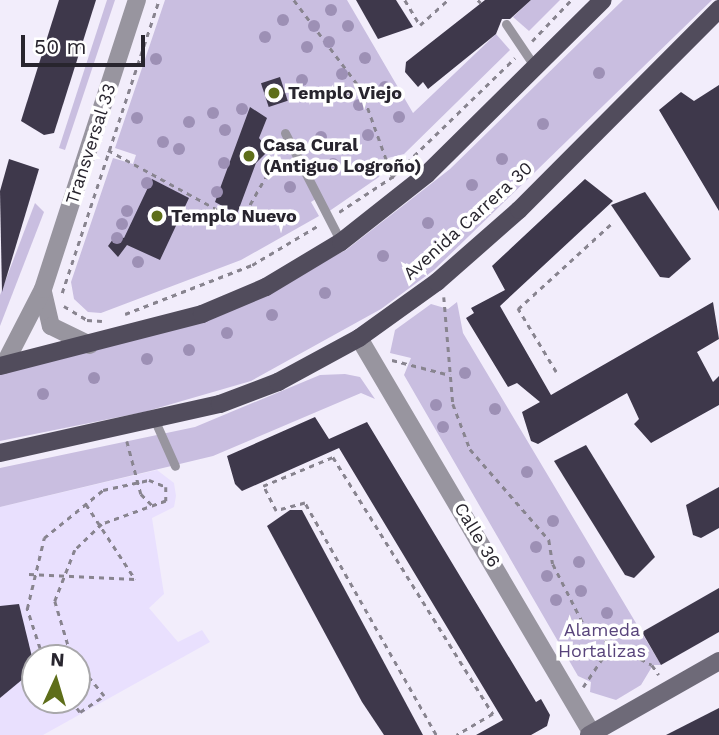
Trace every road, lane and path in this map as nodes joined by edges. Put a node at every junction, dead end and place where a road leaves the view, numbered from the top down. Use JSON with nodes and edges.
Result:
{"nodes":[{"id":1,"x":137,"y":0,"type":"edge"},
{"id":2,"x":150,"y":0,"type":"edge"},
{"id":3,"x":294,"y":0,"type":"edge"},
{"id":4,"x":405,"y":0,"type":"edge"},
{"id":5,"x":448,"y":0,"type":"edge"},
{"id":6,"x":571,"y":0,"type":"edge"},
{"id":7,"x":603,"y":0,"type":"edge"},
{"id":8,"x":159,"y":1,"type":"edge"},
{"id":9,"x":719,"y":9,"type":"edge"},
{"id":10,"x":506,"y":24,"type":"dead end"},
{"id":11,"x":524,"y":50,"type":"junction"},
{"id":12,"x":535,"y":67,"type":"junction"},
{"id":13,"x":285,"y":133,"type":"dead end"},
{"id":14,"x":98,"y":146,"type":"junction"},
{"id":15,"x":109,"y":150,"type":"junction"},
{"id":16,"x":391,"y":177,"type":"junction"},
{"id":17,"x":265,"y":178,"type":"dead end"},
{"id":18,"x":396,"y":181,"type":"dead end"},
{"id":19,"x":326,"y":220,"type":"junction"},
{"id":20,"x":611,"y":225,"type":"dead end"},
{"id":21,"x":341,"y":242,"type":"junction"},
{"id":22,"x":437,"y":282,"type":"junction"},
{"id":23,"x":43,"y":289,"type":"junction"},
{"id":24,"x":61,"y":296,"type":"junction"},
{"id":25,"x":119,"y":317,"type":"dead end"},
{"id":26,"x":109,"y":319,"type":"dead end"},
{"id":27,"x":51,"y":326,"type":"junction"},
{"id":28,"x":359,"y":338,"type":"junction"},
{"id":29,"x":92,"y":346,"type":"junction"},
{"id":30,"x":2,"y":365,"type":"edge"},
{"id":31,"x":377,"y":366,"type":"junction"},
{"id":32,"x":556,"y":372,"type":"dead end"},
{"id":33,"x":450,"y":375,"type":"junction"},
{"id":34,"x":155,"y":421,"type":"junction"},
{"id":35,"x":122,"y":428,"type":"junction"},
{"id":36,"x":0,"y":453,"type":"edge"},
{"id":37,"x":175,"y":466,"type":"dead end"},
{"id":38,"x":138,"y":483,"type":"junction"},
{"id":39,"x":86,"y":504,"type":"junction"},
{"id":40,"x":153,"y":506,"type":"junction"},
{"id":41,"x":102,"y":524,"type":"junction"},
{"id":42,"x":29,"y":574,"type":"dead end"},
{"id":43,"x":35,"y":578,"type":"junction"},
{"id":44,"x":63,"y":580,"type":"junction"},
{"id":45,"x":38,"y":644,"type":"edge"},
{"id":46,"x":65,"y":644,"type":"edge"},
{"id":47,"x":610,"y":647,"type":"junction"},
{"id":48,"x":719,"y":661,"type":"edge"},
{"id":49,"x":91,"y":680,"type":"edge"},
{"id":50,"x":669,"y":691,"type":"junction"},
{"id":51,"x":570,"y":693,"type":"junction"},
{"id":52,"x":91,"y":705,"type":"edge"},
{"id":53,"x":591,"y":734,"type":"edge"},
{"id":54,"x":436,"y":735,"type":"edge"},
{"id":55,"x":457,"y":735,"type":"edge"}],
"edges":[{"from":1,"to":14,"type":"street","name":"Transversal 33"},
{"from":2,"to":14,"type":"path"},
{"from":3,"to":16,"type":"path"},
{"from":4,"to":5,"type":"path"},
{"from":6,"to":11,"type":"path"},
{"from":7,"to":12,"type":"main road"},
{"from":8,"to":15,"type":"path"},
{"from":9,"to":22,"type":"main road","name":"Avenida Carrera 30"},
{"from":10,"to":11,"type":"lane"},
{"from":11,"to":12,"type":"lane"},
{"from":11,"to":16,"type":"path"},
{"from":12,"to":21,"type":"main road"},
{"from":13,"to":19,"type":"lane"},
{"from":14,"to":15,"type":"path"},
{"from":14,"to":23,"type":"street","name":"Transversal 33"},
{"from":14,"to":24,"type":"path"},
{"from":15,"to":17,"type":"path"},
{"from":15,"to":24,"type":"path"},
{"from":16,"to":18,"type":"path"},
{"from":16,"to":19,"type":"path"},
{"from":19,"to":21,"type":"lane"},
{"from":19,"to":25,"type":"path"},
{"from":20,"to":32,"type":"path"},
{"from":21,"to":29,"type":"main road"},
{"from":22,"to":28,"type":"main road","name":"Avenida Carrera 30"},
{"from":22,"to":33,"type":"path"},
{"from":23,"to":27,"type":"street"},
{"from":23,"to":30,"type":"street","name":"Transversal 33"},
{"from":24,"to":26,"type":"path"},
{"from":24,"to":27,"type":"path"},
{"from":27,"to":29,"type":"street"},
{"from":28,"to":31,"type":"street","name":"Calle 36"},
{"from":28,"to":34,"type":"main road","name":"Avenida Carrera 30"},
{"from":29,"to":30,"type":"main road"},
{"from":31,"to":33,"type":"path"},
{"from":31,"to":51,"type":"street","name":"Calle 36"},
{"from":33,"to":47,"type":"path"},
{"from":34,"to":35,"type":"main road","name":"Avenida Carrera 30"},
{"from":34,"to":37,"type":"lane"},
{"from":35,"to":36,"type":"main road","name":"Avenida Carrera 30"},
{"from":35,"to":38,"type":"path"},
{"from":38,"to":39,"type":"path"},
{"from":38,"to":40,"type":"path"},
{"from":38,"to":40,"type":"path"},
{"from":39,"to":41,"type":"path"},
{"from":39,"to":43,"type":"path"},
{"from":40,"to":41,"type":"path"},
{"from":41,"to":44,"type":"path"},
{"from":41,"to":44,"type":"path"},
{"from":42,"to":43,"type":"path"},
{"from":43,"to":44,"type":"path"},
{"from":43,"to":45,"type":"path"},
{"from":44,"to":46,"type":"path"},
{"from":47,"to":50,"type":"path"},
{"from":47,"to":51,"type":"path"},
{"from":48,"to":50,"type":"street"},
{"from":49,"to":52,"type":"path"},
{"from":50,"to":53,"type":"street"},
{"from":51,"to":53,"type":"street","name":"Calle 36"},
{"from":54,"to":55,"type":"path"}]}
